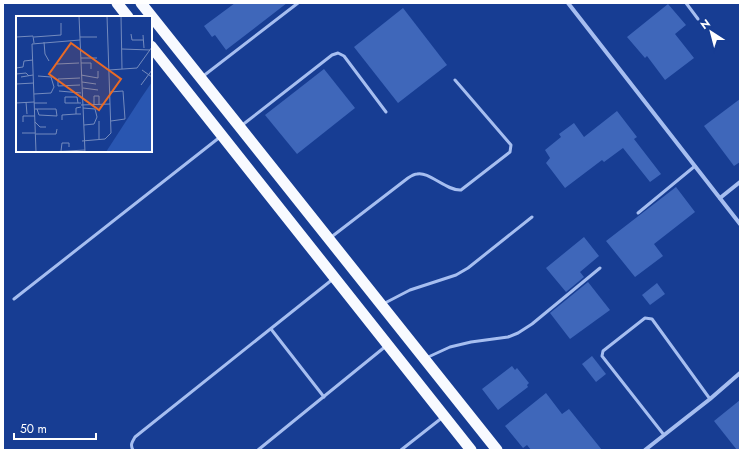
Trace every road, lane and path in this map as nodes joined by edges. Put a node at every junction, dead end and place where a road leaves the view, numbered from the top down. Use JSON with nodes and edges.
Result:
{"nodes":[{"id":1,"x":117,"y":3,"type":"edge"},
{"id":2,"x":141,"y":3,"type":"edge"},
{"id":3,"x":298,"y":3,"type":"edge"},
{"id":4,"x":568,"y":3,"type":"edge"},
{"id":5,"x":686,"y":3,"type":"edge"},
{"id":6,"x":127,"y":16,"type":"edge"},
{"id":7,"x":151,"y":16,"type":"edge"},
{"id":8,"x":152,"y":17,"type":"edge"},
{"id":9,"x":698,"y":19,"type":"dead end"},
{"id":10,"x":152,"y":47,"type":"edge"},
{"id":11,"x":201,"y":78,"type":"junction"},
{"id":12,"x":455,"y":80,"type":"dead end"},
{"id":13,"x":386,"y":112,"type":"dead end"},
{"id":14,"x":240,"y":127,"type":"junction"},
{"id":15,"x":222,"y":136,"type":"junction"},
{"id":16,"x":695,"y":166,"type":"junction"},
{"id":17,"x":740,"y":182,"type":"edge"},
{"id":18,"x":720,"y":198,"type":"junction"},
{"id":19,"x":638,"y":213,"type":"dead end"},
{"id":20,"x":532,"y":218,"type":"dead end"},
{"id":21,"x":740,"y":224,"type":"edge"},
{"id":22,"x":329,"y":239,"type":"junction"},
{"id":23,"x":600,"y":268,"type":"dead end"},
{"id":24,"x":334,"y":278,"type":"junction"},
{"id":25,"x":14,"y":299,"type":"dead end"},
{"id":26,"x":381,"y":304,"type":"junction"},
{"id":27,"x":271,"y":329,"type":"junction"},
{"id":28,"x":388,"y":345,"type":"junction"},
{"id":29,"x":424,"y":358,"type":"junction"},
{"id":30,"x":740,"y":373,"type":"edge"},
{"id":31,"x":324,"y":397,"type":"junction"},
{"id":32,"x":710,"y":399,"type":"junction"},
{"id":33,"x":445,"y":416,"type":"junction"},
{"id":34,"x":664,"y":435,"type":"junction"},
{"id":35,"x":133,"y":450,"type":"edge"},
{"id":36,"x":258,"y":450,"type":"edge"},
{"id":37,"x":401,"y":450,"type":"edge"},
{"id":38,"x":471,"y":450,"type":"edge"},
{"id":39,"x":497,"y":450,"type":"edge"},
{"id":40,"x":645,"y":450,"type":"edge"}],
"edges":[{"from":1,"to":6,"type":"highway"},
{"from":2,"to":7,"type":"highway"},
{"from":3,"to":11,"type":"lane"},
{"from":4,"to":16,"type":"street"},
{"from":5,"to":9,"type":"lane"},
{"from":8,"to":11,"type":"highway"},
{"from":10,"to":15,"type":"highway"},
{"from":11,"to":14,"type":"highway"},
{"from":12,"to":22,"type":"lane"},
{"from":13,"to":14,"type":"lane"},
{"from":14,"to":22,"type":"highway"},
{"from":15,"to":24,"type":"highway"},
{"from":15,"to":25,"type":"lane"},
{"from":16,"to":18,"type":"street"},
{"from":16,"to":19,"type":"lane"},
{"from":17,"to":18,"type":"street"},
{"from":18,"to":21,"type":"street"},
{"from":20,"to":26,"type":"lane"},
{"from":22,"to":26,"type":"highway"},
{"from":23,"to":29,"type":"lane"},
{"from":24,"to":27,"type":"lane"},
{"from":24,"to":28,"type":"highway"},
{"from":26,"to":29,"type":"highway"},
{"from":27,"to":31,"type":"lane"},
{"from":27,"to":35,"type":"lane"},
{"from":28,"to":31,"type":"lane"},
{"from":28,"to":33,"type":"highway"},
{"from":29,"to":39,"type":"highway"},
{"from":30,"to":32,"type":"street"},
{"from":31,"to":36,"type":"lane"},
{"from":32,"to":34,"type":"street"},
{"from":32,"to":34,"type":"lane"},
{"from":33,"to":37,"type":"lane"},
{"from":33,"to":38,"type":"highway"},
{"from":34,"to":40,"type":"street"}]}
